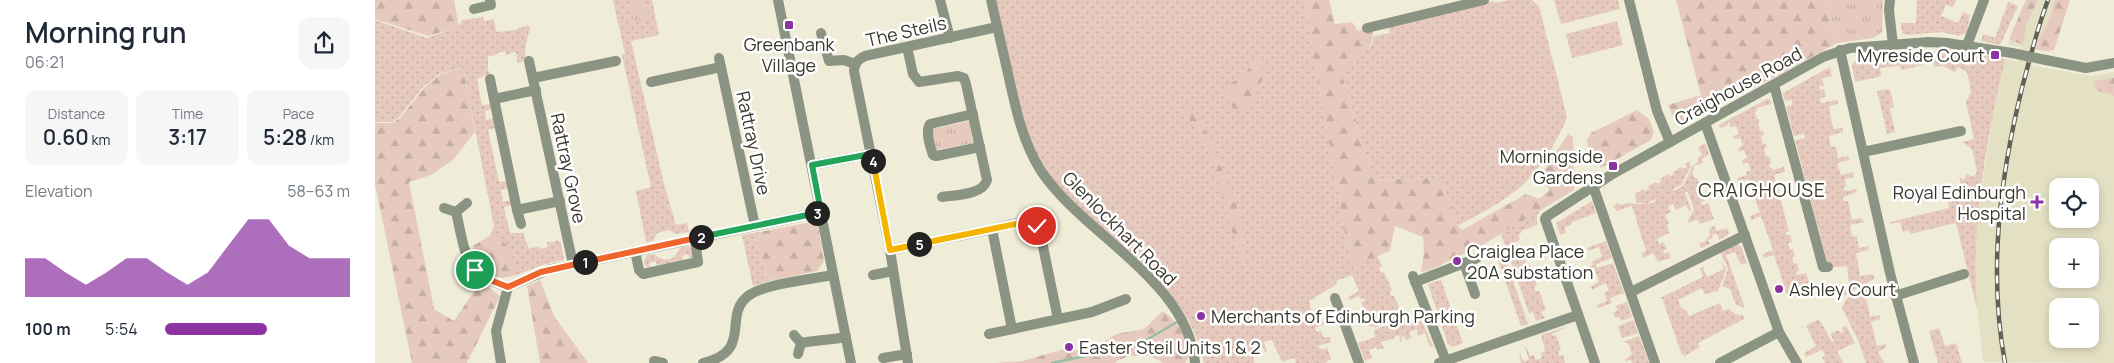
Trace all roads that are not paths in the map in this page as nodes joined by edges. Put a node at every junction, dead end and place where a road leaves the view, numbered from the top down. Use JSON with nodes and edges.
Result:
{"nodes":[{"id":1,"x":490,"y":0,"type":"edge"},
{"id":2,"x":777,"y":0,"type":"edge"},
{"id":3,"x":940,"y":0,"type":"edge"},
{"id":4,"x":991,"y":0,"type":"edge"},
{"id":5,"x":1484,"y":0,"type":"edge"},
{"id":6,"x":1629,"y":0,"type":"edge"},
{"id":7,"x":1890,"y":0,"type":"edge"},
{"id":8,"x":1983,"y":0,"type":"edge"},
{"id":9,"x":474,"y":9,"type":"dead end"},
{"id":10,"x":997,"y":27,"type":"junction"},
{"id":11,"x":1367,"y":28,"type":"dead end"},
{"id":12,"x":821,"y":33,"type":"dead end"},
{"id":13,"x":950,"y":38,"type":"junction"},
{"id":14,"x":1893,"y":44,"type":"junction"},
{"id":15,"x":1967,"y":45,"type":"junction"},
{"id":16,"x":907,"y":47,"type":"junction"},
{"id":17,"x":1840,"y":50,"type":"junction"},
{"id":18,"x":616,"y":61,"type":"dead end"},
{"id":19,"x":529,"y":62,"type":"dead end"},
{"id":20,"x":2114,"y":63,"type":"edge"},
{"id":21,"x":855,"y":64,"type":"junction"},
{"id":22,"x":533,"y":78,"type":"junction"},
{"id":23,"x":490,"y":79,"type":"dead end"},
{"id":24,"x":651,"y":82,"type":"dead end"},
{"id":25,"x":1774,"y":85,"type":"junction"},
{"id":26,"x":535,"y":90,"type":"junction"},
{"id":27,"x":494,"y":99,"type":"junction"},
{"id":28,"x":973,"y":114,"type":"junction"},
{"id":29,"x":1705,"y":123,"type":"junction"},
{"id":30,"x":1961,"y":130,"type":"dead end"},
{"id":31,"x":1670,"y":142,"type":"junction"},
{"id":32,"x":980,"y":147,"type":"junction"},
{"id":33,"x":1863,"y":152,"type":"junction"},
{"id":34,"x":871,"y":154,"type":"junction"},
{"id":35,"x":812,"y":165,"type":"junction"},
{"id":36,"x":1593,"y":186,"type":"junction"},
{"id":37,"x":942,"y":197,"type":"dead end"},
{"id":38,"x":560,"y":201,"type":"junction"},
{"id":39,"x":467,"y":203,"type":"dead end"},
{"id":40,"x":444,"y":208,"type":"dead end"},
{"id":41,"x":517,"y":210,"type":"junction"},
{"id":42,"x":456,"y":212,"type":"junction"},
{"id":43,"x":821,"y":212,"type":"junction"},
{"id":44,"x":521,"y":224,"type":"dead end"},
{"id":45,"x":755,"y":226,"type":"junction"},
{"id":46,"x":992,"y":229,"type":"junction"},
{"id":47,"x":1745,"y":235,"type":"junction"},
{"id":48,"x":695,"y":239,"type":"junction"},
{"id":49,"x":890,"y":250,"type":"junction"},
{"id":50,"x":635,"y":252,"type":"junction"},
{"id":51,"x":1477,"y":258,"type":"dead end"},
{"id":52,"x":1464,"y":263,"type":"junction"},
{"id":53,"x":573,"y":264,"type":"junction"},
{"id":54,"x":1827,"y":267,"type":"dead end"},
{"id":55,"x":893,"y":271,"type":"junction"},
{"id":56,"x":1964,"y":274,"type":"dead end"},
{"id":57,"x":833,"y":275,"type":"junction"},
{"id":58,"x":873,"y":275,"type":"dead end"},
{"id":59,"x":508,"y":287,"type":"junction"},
{"id":60,"x":1631,"y":292,"type":"junction"},
{"id":61,"x":1475,"y":294,"type":"dead end"},
{"id":62,"x":1895,"y":296,"type":"junction"},
{"id":63,"x":1335,"y":298,"type":"dead end"},
{"id":64,"x":1127,"y":299,"type":"dead end"},
{"id":65,"x":1579,"y":315,"type":"junction"},
{"id":66,"x":1059,"y":319,"type":"junction"},
{"id":67,"x":1012,"y":329,"type":"junction"},
{"id":68,"x":1779,"y":332,"type":"junction"},
{"id":69,"x":989,"y":334,"type":"dead end"},
{"id":70,"x":846,"y":338,"type":"junction"},
{"id":71,"x":798,"y":354,"type":"dead end"},
{"id":72,"x":883,"y":358,"type":"dead end"},
{"id":73,"x":907,"y":358,"type":"edge"},
{"id":74,"x":1442,"y":362,"type":"edge"},
{"id":75,"x":501,"y":363,"type":"edge"},
{"id":76,"x":703,"y":363,"type":"edge"},
{"id":77,"x":851,"y":363,"type":"edge"},
{"id":78,"x":1195,"y":363,"type":"edge"},
{"id":79,"x":1359,"y":363,"type":"edge"},
{"id":80,"x":1595,"y":363,"type":"edge"},
{"id":81,"x":1655,"y":363,"type":"edge"},
{"id":82,"x":1720,"y":363,"type":"edge"},
{"id":83,"x":1797,"y":363,"type":"edge"},
{"id":84,"x":1914,"y":363,"type":"edge"}],
"edges":[{"from":1,"to":9,"type":"street"},
{"from":2,"to":35,"type":"street"},
{"from":3,"to":13,"type":"street"},
{"from":4,"to":10,"type":"street","name":"Glenlockhart Road"},
{"from":5,"to":11,"type":"street"},
{"from":6,"to":31,"type":"street"},
{"from":7,"to":14,"type":"street"},
{"from":8,"to":15,"type":"street"},
{"from":10,"to":13,"type":"street","name":"The Steils"},
{"from":10,"to":78,"type":"street","name":"Glenlockhart Road"},
{"from":12,"to":21,"type":"street"},
{"from":13,"to":16,"type":"street","name":"The Steils"},
{"from":14,"to":15,"type":"street","name":"Craighouse Road"},
{"from":14,"to":17,"type":"street","name":"Craighouse Road"},
{"from":15,"to":20,"type":"street","name":"Craighouse Road","bridge":true},
{"from":16,"to":21,"type":"street","name":"The Steils"},
{"from":16,"to":28,"type":"street"},
{"from":17,"to":25,"type":"street","name":"Craighouse Road"},
{"from":17,"to":33,"type":"street"},
{"from":18,"to":22,"type":"street"},
{"from":19,"to":22,"type":"street","name":"Rattray Grove"},
{"from":21,"to":34,"type":"street","name":"The Steils"},
{"from":22,"to":26,"type":"street","name":"Rattray Grove"},
{"from":23,"to":27,"type":"street"},
{"from":24,"to":45,"type":"street","name":"Rattray Drive"},
{"from":25,"to":29,"type":"street","name":"Craighouse Road"},
{"from":25,"to":54,"type":"street"},
{"from":26,"to":27,"type":"street"},
{"from":26,"to":38,"type":"street","name":"Rattray Grove"},
{"from":27,"to":41,"type":"street"},
{"from":28,"to":32,"type":"street"},
{"from":28,"to":32,"type":"street"},
{"from":29,"to":31,"type":"street","name":"Craighouse Road"},
{"from":29,"to":47,"type":"street"},
{"from":30,"to":33,"type":"street"},
{"from":31,"to":36,"type":"street","name":"Craighouse Road"},
{"from":32,"to":37,"type":"street"},
{"from":33,"to":62,"type":"street"},
{"from":34,"to":35,"type":"street"},
{"from":34,"to":49,"type":"street","name":"The Steils"},
{"from":35,"to":43,"type":"street"},
{"from":36,"to":60,"type":"street"},
{"from":36,"to":65,"type":"street","name":"Craighouse Road"},
{"from":38,"to":41,"type":"street"},
{"from":38,"to":53,"type":"street","name":"Rattray Grove"},
{"from":39,"to":42,"type":"street"},
{"from":40,"to":42,"type":"street"},
{"from":41,"to":44,"type":"street"},
{"from":42,"to":59,"type":"street"},
{"from":43,"to":45,"type":"street"},
{"from":43,"to":57,"type":"street"},
{"from":45,"to":48,"type":"street"},
{"from":46,"to":49,"type":"street"},
{"from":46,"to":66,"type":"street"},
{"from":46,"to":67,"type":"street"},
{"from":47,"to":60,"type":"street"},
{"from":47,"to":68,"type":"street"},
{"from":48,"to":50,"type":"street"},
{"from":48,"to":50,"type":"street"},
{"from":49,"to":55,"type":"street","name":"The Steils"},
{"from":50,"to":53,"type":"street"},
{"from":51,"to":52,"type":"street"},
{"from":52,"to":61,"type":"street"},
{"from":52,"to":74,"type":"street"},
{"from":53,"to":59,"type":"street"},
{"from":55,"to":58,"type":"street"},
{"from":55,"to":73,"type":"street","name":"The Steils"},
{"from":56,"to":62,"type":"street"},
{"from":57,"to":70,"type":"street"},
{"from":57,"to":76,"type":"street"},
{"from":59,"to":75,"type":"street"},
{"from":60,"to":81,"type":"street"},
{"from":62,"to":84,"type":"street"},
{"from":63,"to":79,"type":"street"},
{"from":64,"to":66,"type":"street"},
{"from":65,"to":74,"type":"street"},
{"from":65,"to":80,"type":"street"},
{"from":66,"to":67,"type":"street"},
{"from":67,"to":69,"type":"street"},
{"from":68,"to":82,"type":"street"},
{"from":68,"to":83,"type":"street"},
{"from":70,"to":71,"type":"street"},
{"from":70,"to":77,"type":"street"},
{"from":72,"to":73,"type":"street","name":"The Steils"}]}
